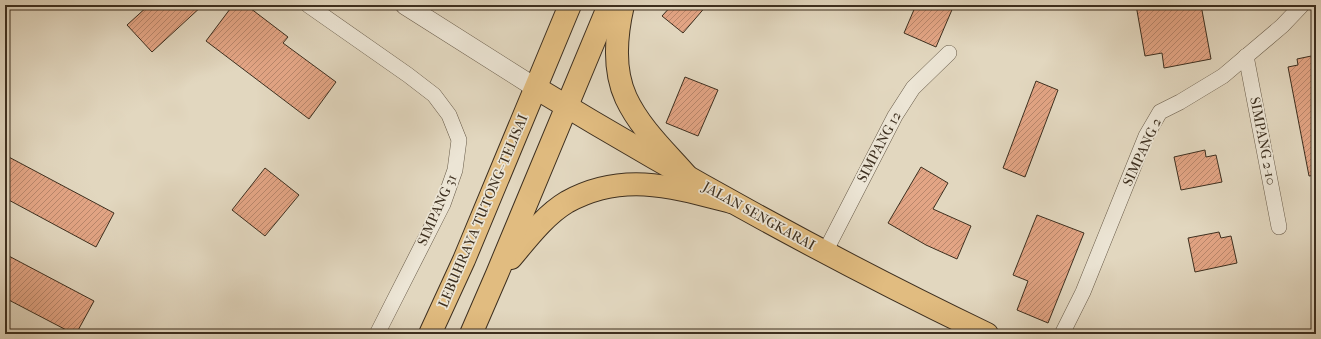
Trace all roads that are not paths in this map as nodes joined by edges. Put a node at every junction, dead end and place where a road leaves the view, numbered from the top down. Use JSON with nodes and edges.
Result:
{"nodes":[{"id":1,"x":308,"y":5,"type":"edge"},
{"id":2,"x":405,"y":5,"type":"edge"},
{"id":3,"x":570,"y":5,"type":"edge"},
{"id":4,"x":609,"y":5,"type":"edge"},
{"id":5,"x":623,"y":5,"type":"edge"},
{"id":6,"x":1302,"y":5,"type":"edge"},
{"id":7,"x":949,"y":53,"type":"dead end"},
{"id":8,"x":1246,"y":56,"type":"junction"},
{"id":9,"x":536,"y":88,"type":"junction"},
{"id":10,"x":567,"y":107,"type":"junction"},
{"id":11,"x":686,"y":176,"type":"junction"},
{"id":12,"x":731,"y":202,"type":"junction"},
{"id":13,"x":1279,"y":227,"type":"dead end"},
{"id":14,"x":825,"y":252,"type":"junction"},
{"id":15,"x":497,"y":274,"type":"junction"},
{"id":16,"x":377,"y":334,"type":"edge"},
{"id":17,"x":430,"y":334,"type":"edge"},
{"id":18,"x":471,"y":334,"type":"edge"},
{"id":19,"x":987,"y":334,"type":"edge"},
{"id":20,"x":1062,"y":334,"type":"edge"}],
"edges":[{"from":1,"to":16,"type":"street","name":"SIMPANG 31"},
{"from":2,"to":9,"type":"street"},
{"from":3,"to":9,"type":"main road","name":"LEBUHRAYA TUTONG–TELISAI"},
{"from":4,"to":10,"type":"main road"},
{"from":5,"to":11,"type":"main road"},
{"from":6,"to":8,"type":"street","name":"SIMPANG 2"},
{"from":7,"to":14,"type":"street","name":"SIMPANG 12"},
{"from":8,"to":13,"type":"street","name":"SIMPANG 2-10"},
{"from":8,"to":20,"type":"street","name":"SIMPANG 2"},
{"from":9,"to":10,"type":"main road","name":"JALAN SENGKARAI"},
{"from":9,"to":17,"type":"main road","name":"LEBUHRAYA TUTONG–TELISAI"},
{"from":10,"to":11,"type":"main road","name":"JALAN SENGKARAI"},
{"from":10,"to":15,"type":"main road"},
{"from":11,"to":12,"type":"main road","name":"JALAN SENGKARAI"},
{"from":12,"to":14,"type":"main road","name":"JALAN SENGKARAI"},
{"from":12,"to":15,"type":"main road"},
{"from":14,"to":19,"type":"main road","name":"JALAN SENGKARAI"},
{"from":15,"to":18,"type":"main road"}]}
